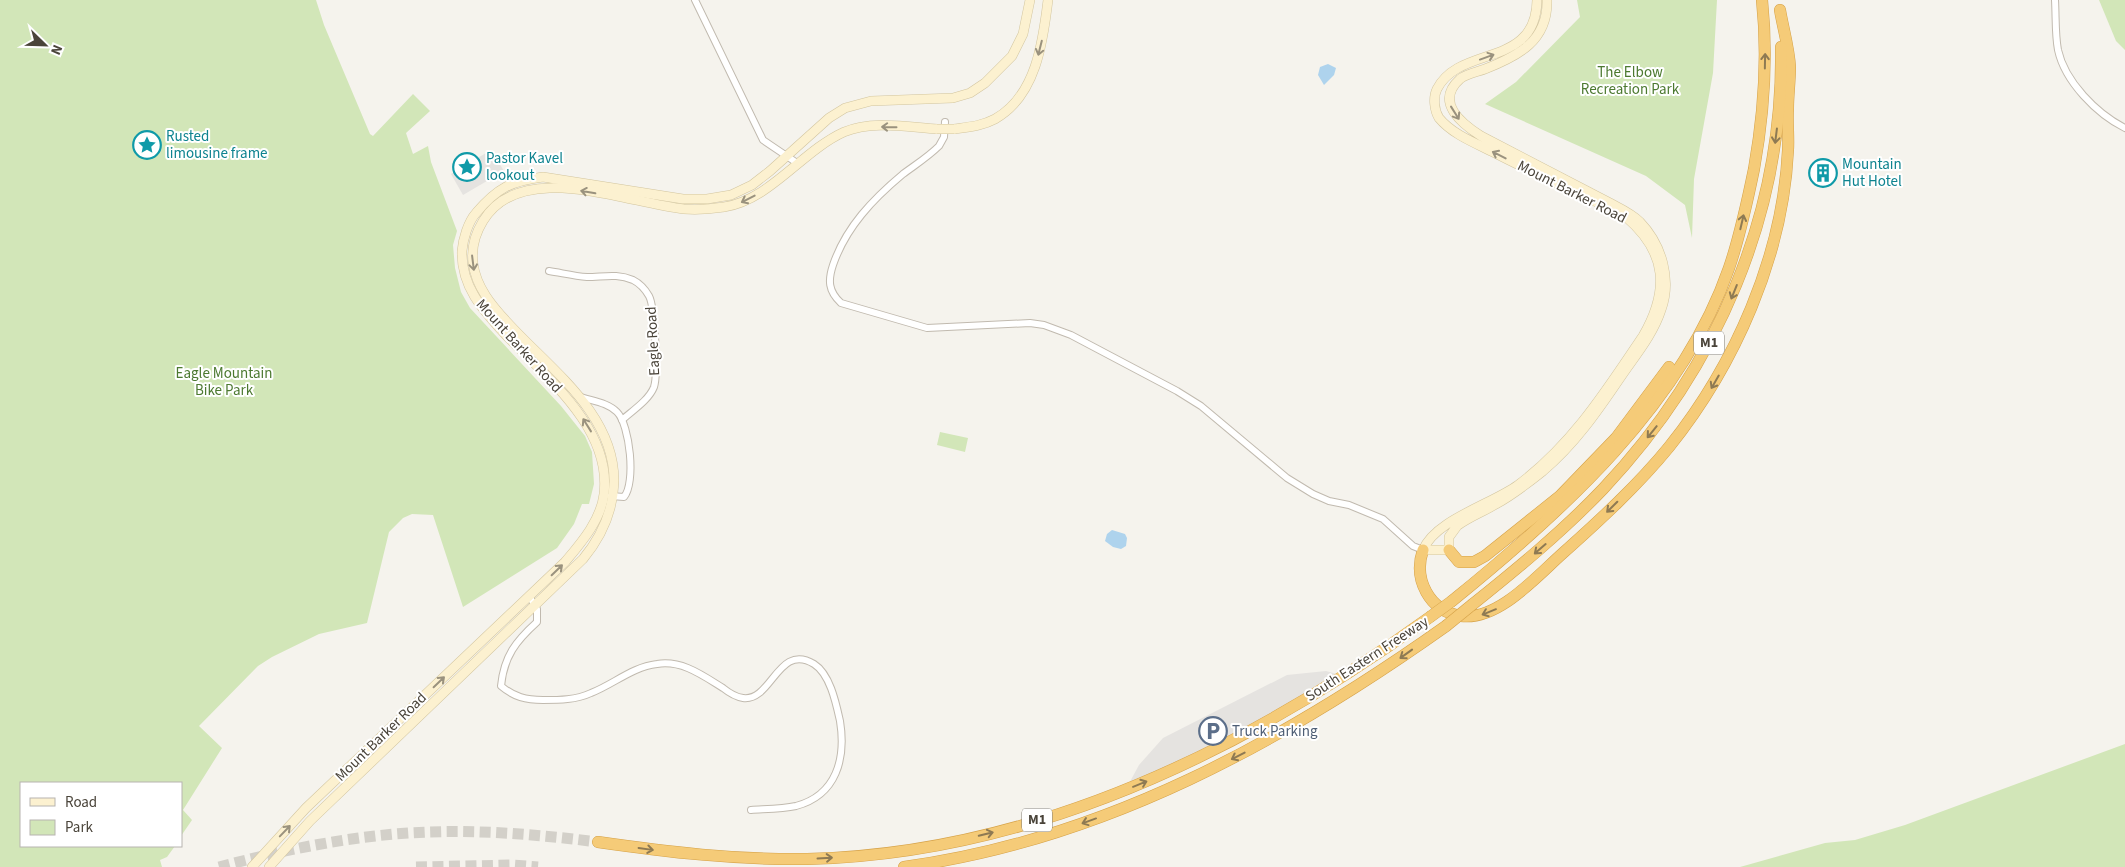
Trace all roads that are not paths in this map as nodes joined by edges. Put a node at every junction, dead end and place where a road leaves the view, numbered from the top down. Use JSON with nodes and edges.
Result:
{"nodes":[{"id":1,"x":695,"y":0,"type":"edge"},
{"id":2,"x":1030,"y":0,"type":"edge"},
{"id":3,"x":1048,"y":0,"type":"edge"},
{"id":4,"x":1537,"y":0,"type":"edge"},
{"id":5,"x":1547,"y":0,"type":"edge"},
{"id":6,"x":1762,"y":0,"type":"edge"},
{"id":7,"x":2055,"y":0,"type":"edge"},
{"id":8,"x":1780,"y":5,"type":"edge"},
{"id":9,"x":945,"y":122,"type":"dead end"},
{"id":10,"x":2125,"y":128,"type":"edge"},
{"id":11,"x":787,"y":155,"type":"junction"},
{"id":12,"x":797,"y":163,"type":"junction"},
{"id":13,"x":549,"y":271,"type":"dead end"},
{"id":14,"x":1711,"y":310,"type":"junction"},
{"id":15,"x":577,"y":396,"type":"junction"},
{"id":16,"x":622,"y":420,"type":"junction"},
{"id":17,"x":609,"y":496,"type":"junction"},
{"id":18,"x":1420,"y":550,"type":"junction"},
{"id":19,"x":1449,"y":550,"type":"junction"},
{"id":20,"x":529,"y":596,"type":"junction"},
{"id":21,"x":535,"y":605,"type":"junction"},
{"id":22,"x":751,"y":810,"type":"dead end"},
{"id":23,"x":598,"y":842,"type":"tunnel mouth"},
{"id":24,"x":252,"y":867,"type":"edge"},
{"id":25,"x":270,"y":867,"type":"edge"},
{"id":26,"x":904,"y":867,"type":"edge"}],
"edges":[{"from":1,"to":11,"type":"street"},
{"from":2,"to":11,"type":"main road","name":"Mount Barker Road"},
{"from":3,"to":12,"type":"main road","name":"Mount Barker Road","one_way":true,"bridge":true},
{"from":18,"to":4,"type":"main road","name":"Mount Barker Road","one_way":true},
{"from":5,"to":19,"type":"main road","name":"Mount Barker Road","one_way":true},
{"from":14,"to":6,"type":"highway","name":"South Eastern Freeway","number":"M1","one_way":true},
{"from":7,"to":10,"type":"street"},
{"from":8,"to":18,"type":"highway","one_way":true},
{"from":8,"to":26,"type":"highway","name":"South Eastern Freeway","number":"M1","one_way":true,"bridge":true},
{"from":9,"to":18,"type":"street"},
{"from":11,"to":12,"type":"street"},
{"from":17,"to":11,"type":"main road","name":"Mount Barker Road","one_way":true},
{"from":12,"to":15,"type":"main road","name":"Mount Barker Road","one_way":true},
{"from":13,"to":16,"type":"street","name":"Eagle Road"},
{"from":14,"to":19,"type":"highway"},
{"from":23,"to":14,"type":"highway","name":"South Eastern Freeway","number":"M1","one_way":true,"bridge":true},
{"from":15,"to":16,"type":"street"},
{"from":15,"to":17,"type":"main road","name":"Mount Barker Road"},
{"from":16,"to":17,"type":"street"},
{"from":20,"to":17,"type":"main road","name":"Mount Barker Road","one_way":true},
{"from":17,"to":21,"type":"main road","name":"Mount Barker Road"},
{"from":18,"to":19,"type":"main road"},
{"from":20,"to":21,"type":"street"},
{"from":24,"to":20,"type":"main road","name":"Mount Barker Road","one_way":true},
{"from":21,"to":22,"type":"street"},
{"from":21,"to":25,"type":"main road","name":"Mount Barker Road"}]}
